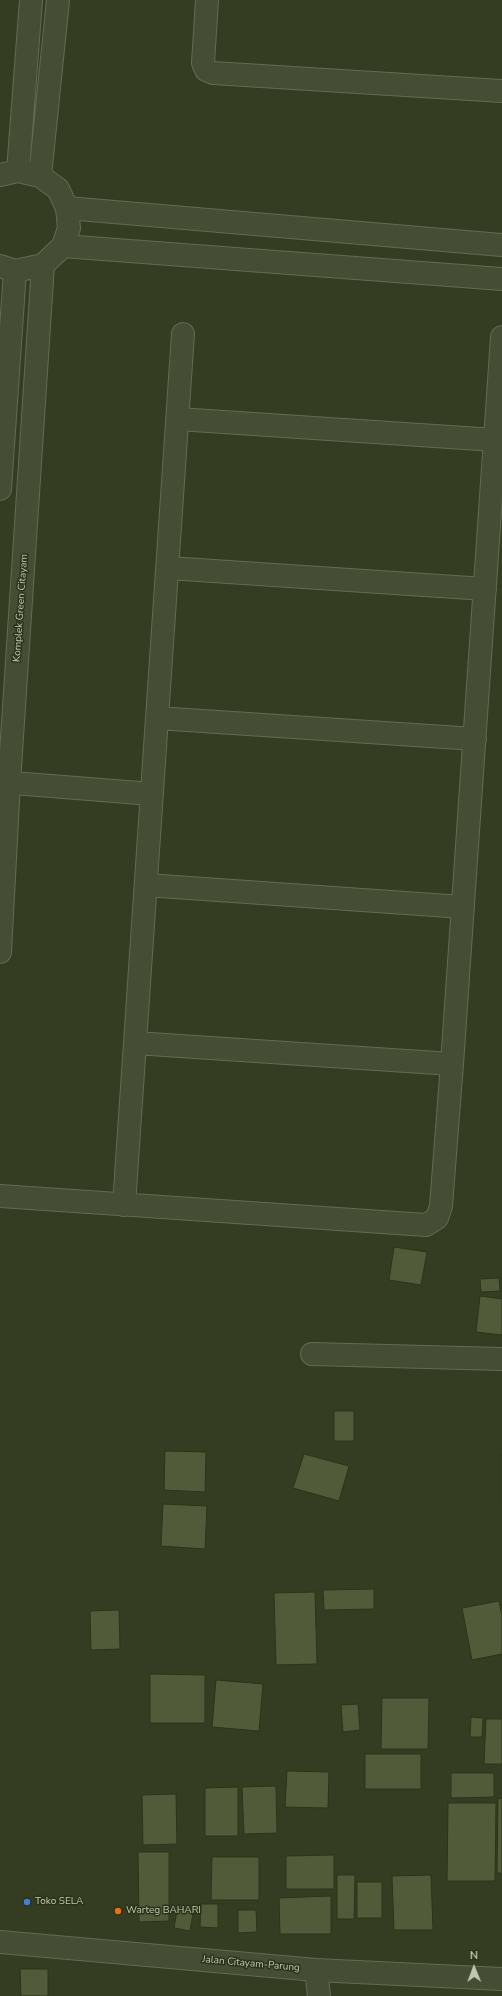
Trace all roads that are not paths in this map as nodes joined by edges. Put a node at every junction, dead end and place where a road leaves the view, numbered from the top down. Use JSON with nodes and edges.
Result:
{"nodes":[{"id":1,"x":31,"y":0,"type":"edge"},
{"id":2,"x":58,"y":0,"type":"edge"},
{"id":3,"x":207,"y":0,"type":"edge"},
{"id":4,"x":502,"y":91,"type":"edge"},
{"id":5,"x":9,"y":173,"type":"edge"},
{"id":6,"x":40,"y":176,"type":"junction"},
{"id":7,"x":68,"y":208,"type":"junction"},
{"id":8,"x":502,"y":245,"type":"edge"},
{"id":9,"x":63,"y":246,"type":"junction"},
{"id":10,"x":43,"y":266,"type":"junction"},
{"id":11,"x":8,"y":269,"type":"edge"},
{"id":12,"x":502,"y":279,"type":"edge"},
{"id":13,"x":184,"y":334,"type":"dead end"},
{"id":14,"x":502,"y":336,"type":"edge"},
{"id":15,"x":178,"y":419,"type":"junction"},
{"id":16,"x":495,"y":440,"type":"junction"},
{"id":17,"x":0,"y":489,"type":"edge"},
{"id":18,"x":168,"y":568,"type":"junction"},
{"id":19,"x":485,"y":589,"type":"junction"},
{"id":20,"x":157,"y":718,"type":"junction"},
{"id":21,"x":475,"y":740,"type":"junction"},
{"id":22,"x":5,"y":782,"type":"edge"},
{"id":23,"x":152,"y":794,"type":"junction"},
{"id":24,"x":146,"y":885,"type":"junction"},
{"id":25,"x":463,"y":907,"type":"junction"},
{"id":26,"x":0,"y":952,"type":"edge"},
{"id":27,"x":135,"y":1043,"type":"junction"},
{"id":28,"x":452,"y":1064,"type":"junction"},
{"id":29,"x":0,"y":1196,"type":"edge"},
{"id":30,"x":124,"y":1205,"type":"junction"},
{"id":31,"x":312,"y":1354,"type":"dead end"},
{"id":32,"x":502,"y":1359,"type":"edge"},
{"id":33,"x":0,"y":1942,"type":"edge"},
{"id":34,"x":316,"y":1970,"type":"junction"},
{"id":35,"x":502,"y":1979,"type":"edge"},
{"id":36,"x":318,"y":1996,"type":"edge"}],
"edges":[{"from":1,"to":5,"type":"street"},
{"from":2,"to":6,"type":"street"},
{"from":3,"to":4,"type":"street"},
{"from":5,"to":6,"type":"street"},
{"from":6,"to":7,"type":"street"},
{"from":7,"to":8,"type":"street"},
{"from":7,"to":9,"type":"street"},
{"from":9,"to":10,"type":"street"},
{"from":9,"to":12,"type":"street"},
{"from":10,"to":11,"type":"street"},
{"from":10,"to":22,"type":"street","name":"Komplek Green Citayam"},
{"from":11,"to":17,"type":"street"},
{"from":13,"to":15,"type":"street"},
{"from":14,"to":16,"type":"street"},
{"from":15,"to":16,"type":"street"},
{"from":15,"to":18,"type":"street"},
{"from":16,"to":19,"type":"street"},
{"from":18,"to":19,"type":"street"},
{"from":18,"to":20,"type":"street"},
{"from":19,"to":21,"type":"street"},
{"from":20,"to":21,"type":"street"},
{"from":20,"to":23,"type":"street"},
{"from":21,"to":25,"type":"street"},
{"from":22,"to":23,"type":"street"},
{"from":22,"to":26,"type":"street","name":"Komplek Green Citayam"},
{"from":23,"to":24,"type":"street"},
{"from":24,"to":25,"type":"street"},
{"from":24,"to":27,"type":"street"},
{"from":25,"to":28,"type":"street"},
{"from":27,"to":28,"type":"street"},
{"from":27,"to":30,"type":"street"},
{"from":28,"to":30,"type":"street"},
{"from":29,"to":30,"type":"street"},
{"from":31,"to":32,"type":"street"},
{"from":33,"to":34,"type":"street","name":"Jalan Citayam-Parung"},
{"from":34,"to":35,"type":"street","name":"Jalan Citayam-Parung"},
{"from":34,"to":36,"type":"street"}]}
